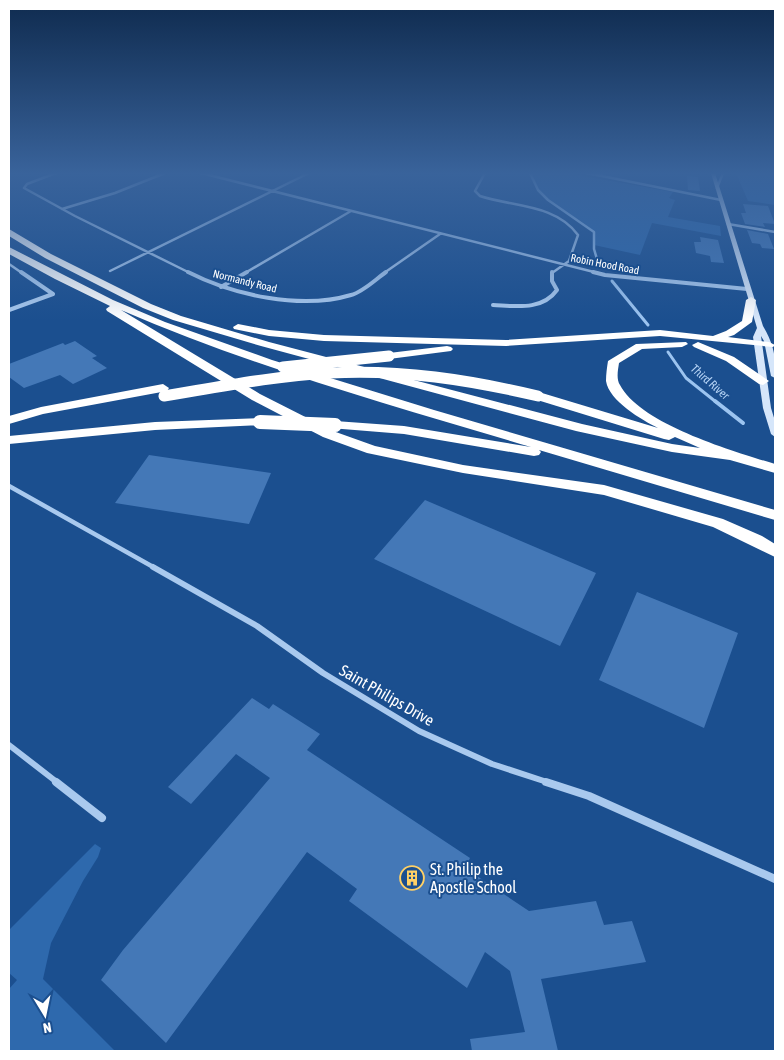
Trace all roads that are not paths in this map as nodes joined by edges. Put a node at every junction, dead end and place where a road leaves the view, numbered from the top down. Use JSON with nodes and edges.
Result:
{"nodes":[{"id":1,"x":89,"y":222,"type":"edge"},
{"id":2,"x":208,"y":222,"type":"edge"},
{"id":3,"x":331,"y":222,"type":"edge"},
{"id":4,"x":395,"y":222,"type":"edge"},
{"id":5,"x":566,"y":222,"type":"edge"},
{"id":6,"x":728,"y":224,"type":"joint"},
{"id":7,"x":9,"y":232,"type":"edge"},
{"id":8,"x":775,"y":232,"type":"edge"},
{"id":9,"x":440,"y":234,"type":"junction"},
{"id":10,"x":9,"y":250,"type":"edge"},
{"id":11,"x":147,"y":252,"type":"junction"},
{"id":12,"x":9,"y":264,"type":"edge"},
{"id":13,"x":563,"y":265,"type":"junction"},
{"id":14,"x":110,"y":271,"type":"dead end"},
{"id":15,"x":99,"y":282,"type":"junction"},
{"id":16,"x":221,"y":287,"type":"junction"},
{"id":17,"x":87,"y":293,"type":"junction"},
{"id":18,"x":749,"y":295,"type":"junction"},
{"id":19,"x":493,"y":305,"type":"dead end"},
{"id":20,"x":9,"y":310,"type":"edge"},
{"id":21,"x":713,"y":338,"type":"junction"},
{"id":22,"x":506,"y":343,"type":"junction"},
{"id":23,"x":698,"y":345,"type":"junction"},
{"id":24,"x":764,"y":347,"type":"junction"},
{"id":25,"x":775,"y":376,"type":"edge"},
{"id":26,"x":763,"y":381,"type":"junction"},
{"id":27,"x":164,"y":392,"type":"junction"},
{"id":28,"x":9,"y":421,"type":"edge"},
{"id":29,"x":775,"y":434,"type":"edge"},
{"id":30,"x":9,"y":440,"type":"edge"},
{"id":31,"x":729,"y":456,"type":"junction"},
{"id":32,"x":775,"y":469,"type":"edge"},
{"id":33,"x":9,"y":487,"type":"edge"},
{"id":34,"x":738,"y":504,"type":"junction"},
{"id":35,"x":775,"y":514,"type":"edge"},
{"id":36,"x":775,"y":551,"type":"edge"},
{"id":37,"x":9,"y":746,"type":"edge"},
{"id":38,"x":102,"y":818,"type":"dead end"},
{"id":39,"x":775,"y":879,"type":"edge"}],
"edges":[{"from":1,"to":11,"type":"street","name":"Normandy Road"},
{"from":2,"to":11,"type":"street"},
{"from":3,"to":16,"type":"street"},
{"from":4,"to":9,"type":"street","name":"Robin Hood Road"},
{"from":5,"to":13,"type":"street"},
{"from":6,"to":8,"type":"street"},
{"from":6,"to":18,"type":"main road"},
{"from":7,"to":15,"type":"highway"},
{"from":9,"to":13,"type":"street","name":"Robin Hood Road"},
{"from":9,"to":16,"type":"street","name":"Normandy Road"},
{"from":10,"to":17,"type":"highway"},
{"from":11,"to":14,"type":"street"},
{"from":11,"to":16,"type":"street","name":"Normandy Road"},
{"from":12,"to":20,"type":"street"},
{"from":13,"to":18,"type":"street","name":"Robin Hood Road"},
{"from":13,"to":19,"type":"street"},
{"from":15,"to":22,"type":"highway"},
{"from":15,"to":31,"type":"highway"},
{"from":17,"to":34,"type":"highway"},
{"from":17,"to":36,"type":"highway"},
{"from":18,"to":21,"type":"highway"},
{"from":18,"to":24,"type":"main road"},
{"from":21,"to":22,"type":"highway"},
{"from":21,"to":24,"type":"highway"},
{"from":22,"to":27,"type":"highway","bridge":true},
{"from":23,"to":24,"type":"highway"},
{"from":23,"to":26,"type":"highway"},
{"from":23,"to":31,"type":"highway"},
{"from":24,"to":25,"type":"main road"},
{"from":24,"to":26,"type":"main road"},
{"from":26,"to":29,"type":"main road"},
{"from":27,"to":28,"type":"highway"},
{"from":27,"to":31,"type":"highway","bridge":true},
{"from":30,"to":34,"type":"highway","bridge":true},
{"from":31,"to":32,"type":"highway"},
{"from":33,"to":39,"type":"street","name":"Saint Philips Drive"},
{"from":34,"to":35,"type":"highway"},
{"from":37,"to":38,"type":"street"}]}
